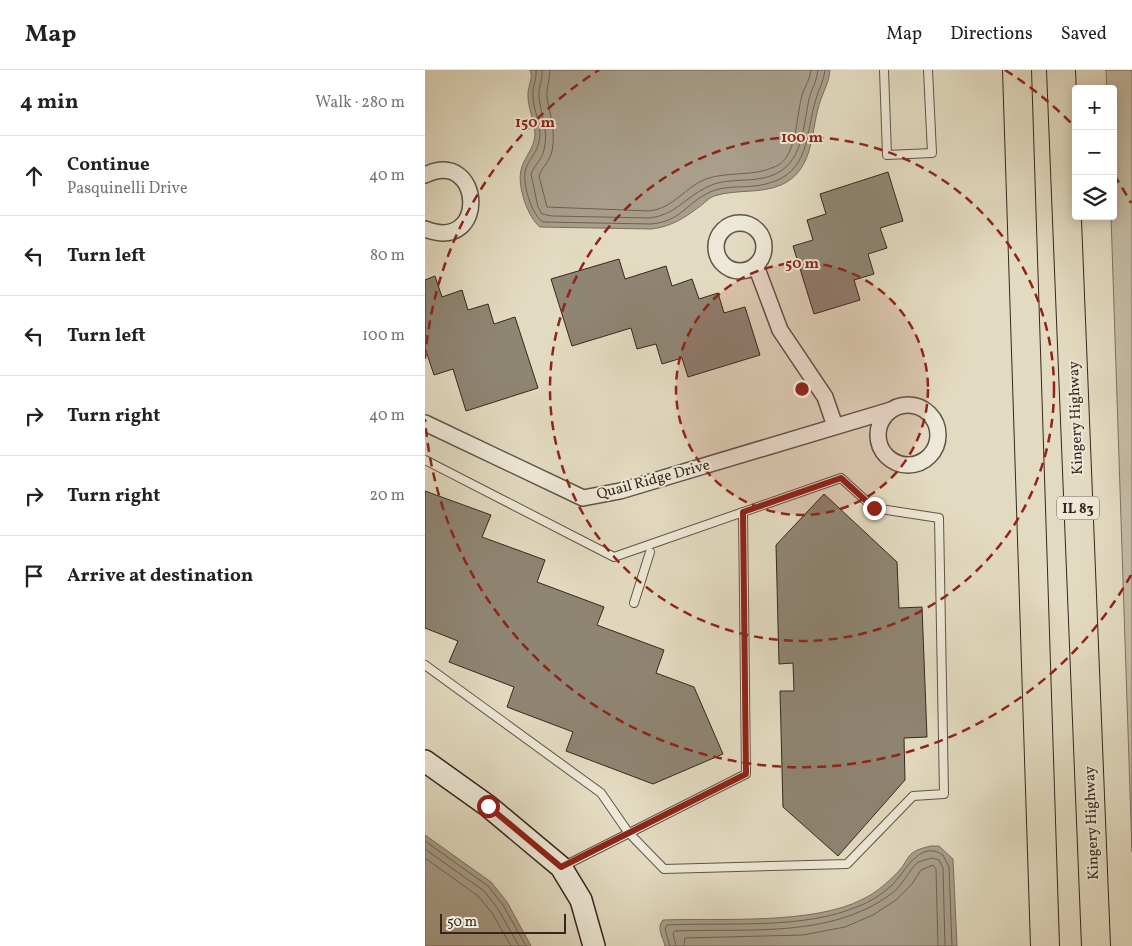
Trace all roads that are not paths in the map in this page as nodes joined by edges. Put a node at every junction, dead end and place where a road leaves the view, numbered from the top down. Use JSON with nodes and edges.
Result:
{"nodes":[{"id":1,"x":884,"y":70,"type":"edge"},
{"id":2,"x":928,"y":70,"type":"edge"},
{"id":3,"x":1017,"y":70,"type":"edge"},
{"id":4,"x":1061,"y":70,"type":"edge"},
{"id":5,"x":425,"y":175,"type":"edge"},
{"id":6,"x":425,"y":229,"type":"edge"},
{"id":7,"x":756,"y":266,"type":"dead end"},
{"id":8,"x":891,"y":410,"type":"dead end"},
{"id":9,"x":425,"y":423,"type":"edge"},
{"id":10,"x":835,"y":426,"type":"junction"},
{"id":11,"x":425,"y":460,"type":"edge"},
{"id":12,"x":743,"y":512,"type":"junction"},
{"id":13,"x":650,"y":552,"type":"dead end"},
{"id":14,"x":634,"y":603,"type":"dead end"},
{"id":15,"x":425,"y":665,"type":"edge"},
{"id":16,"x":425,"y":761,"type":"edge"},
{"id":17,"x":628,"y":832,"type":"junction"},
{"id":18,"x":561,"y":867,"type":"junction"},
{"id":19,"x":595,"y":946,"type":"edge"},
{"id":20,"x":1045,"y":946,"type":"edge"},
{"id":21,"x":1096,"y":946,"type":"edge"}],
"edges":[{"from":1,"to":2,"type":"lane"},
{"from":3,"to":20,"type":"highway"},
{"from":4,"to":21,"type":"highway","name":"Kingery Highway","number":"IL 83"},
{"from":5,"to":6,"type":"street"},
{"from":7,"to":10,"type":"street"},
{"from":8,"to":10,"type":"street","name":"Quail Ridge Drive"},
{"from":9,"to":10,"type":"street","name":"Quail Ridge Drive"},
{"from":11,"to":12,"type":"lane"},
{"from":12,"to":17,"type":"lane"},
{"from":12,"to":17,"type":"lane"},
{"from":13,"to":14,"type":"lane"},
{"from":15,"to":17,"type":"lane"},
{"from":16,"to":18,"type":"street"},
{"from":17,"to":18,"type":"lane"},
{"from":18,"to":19,"type":"street"}]}
